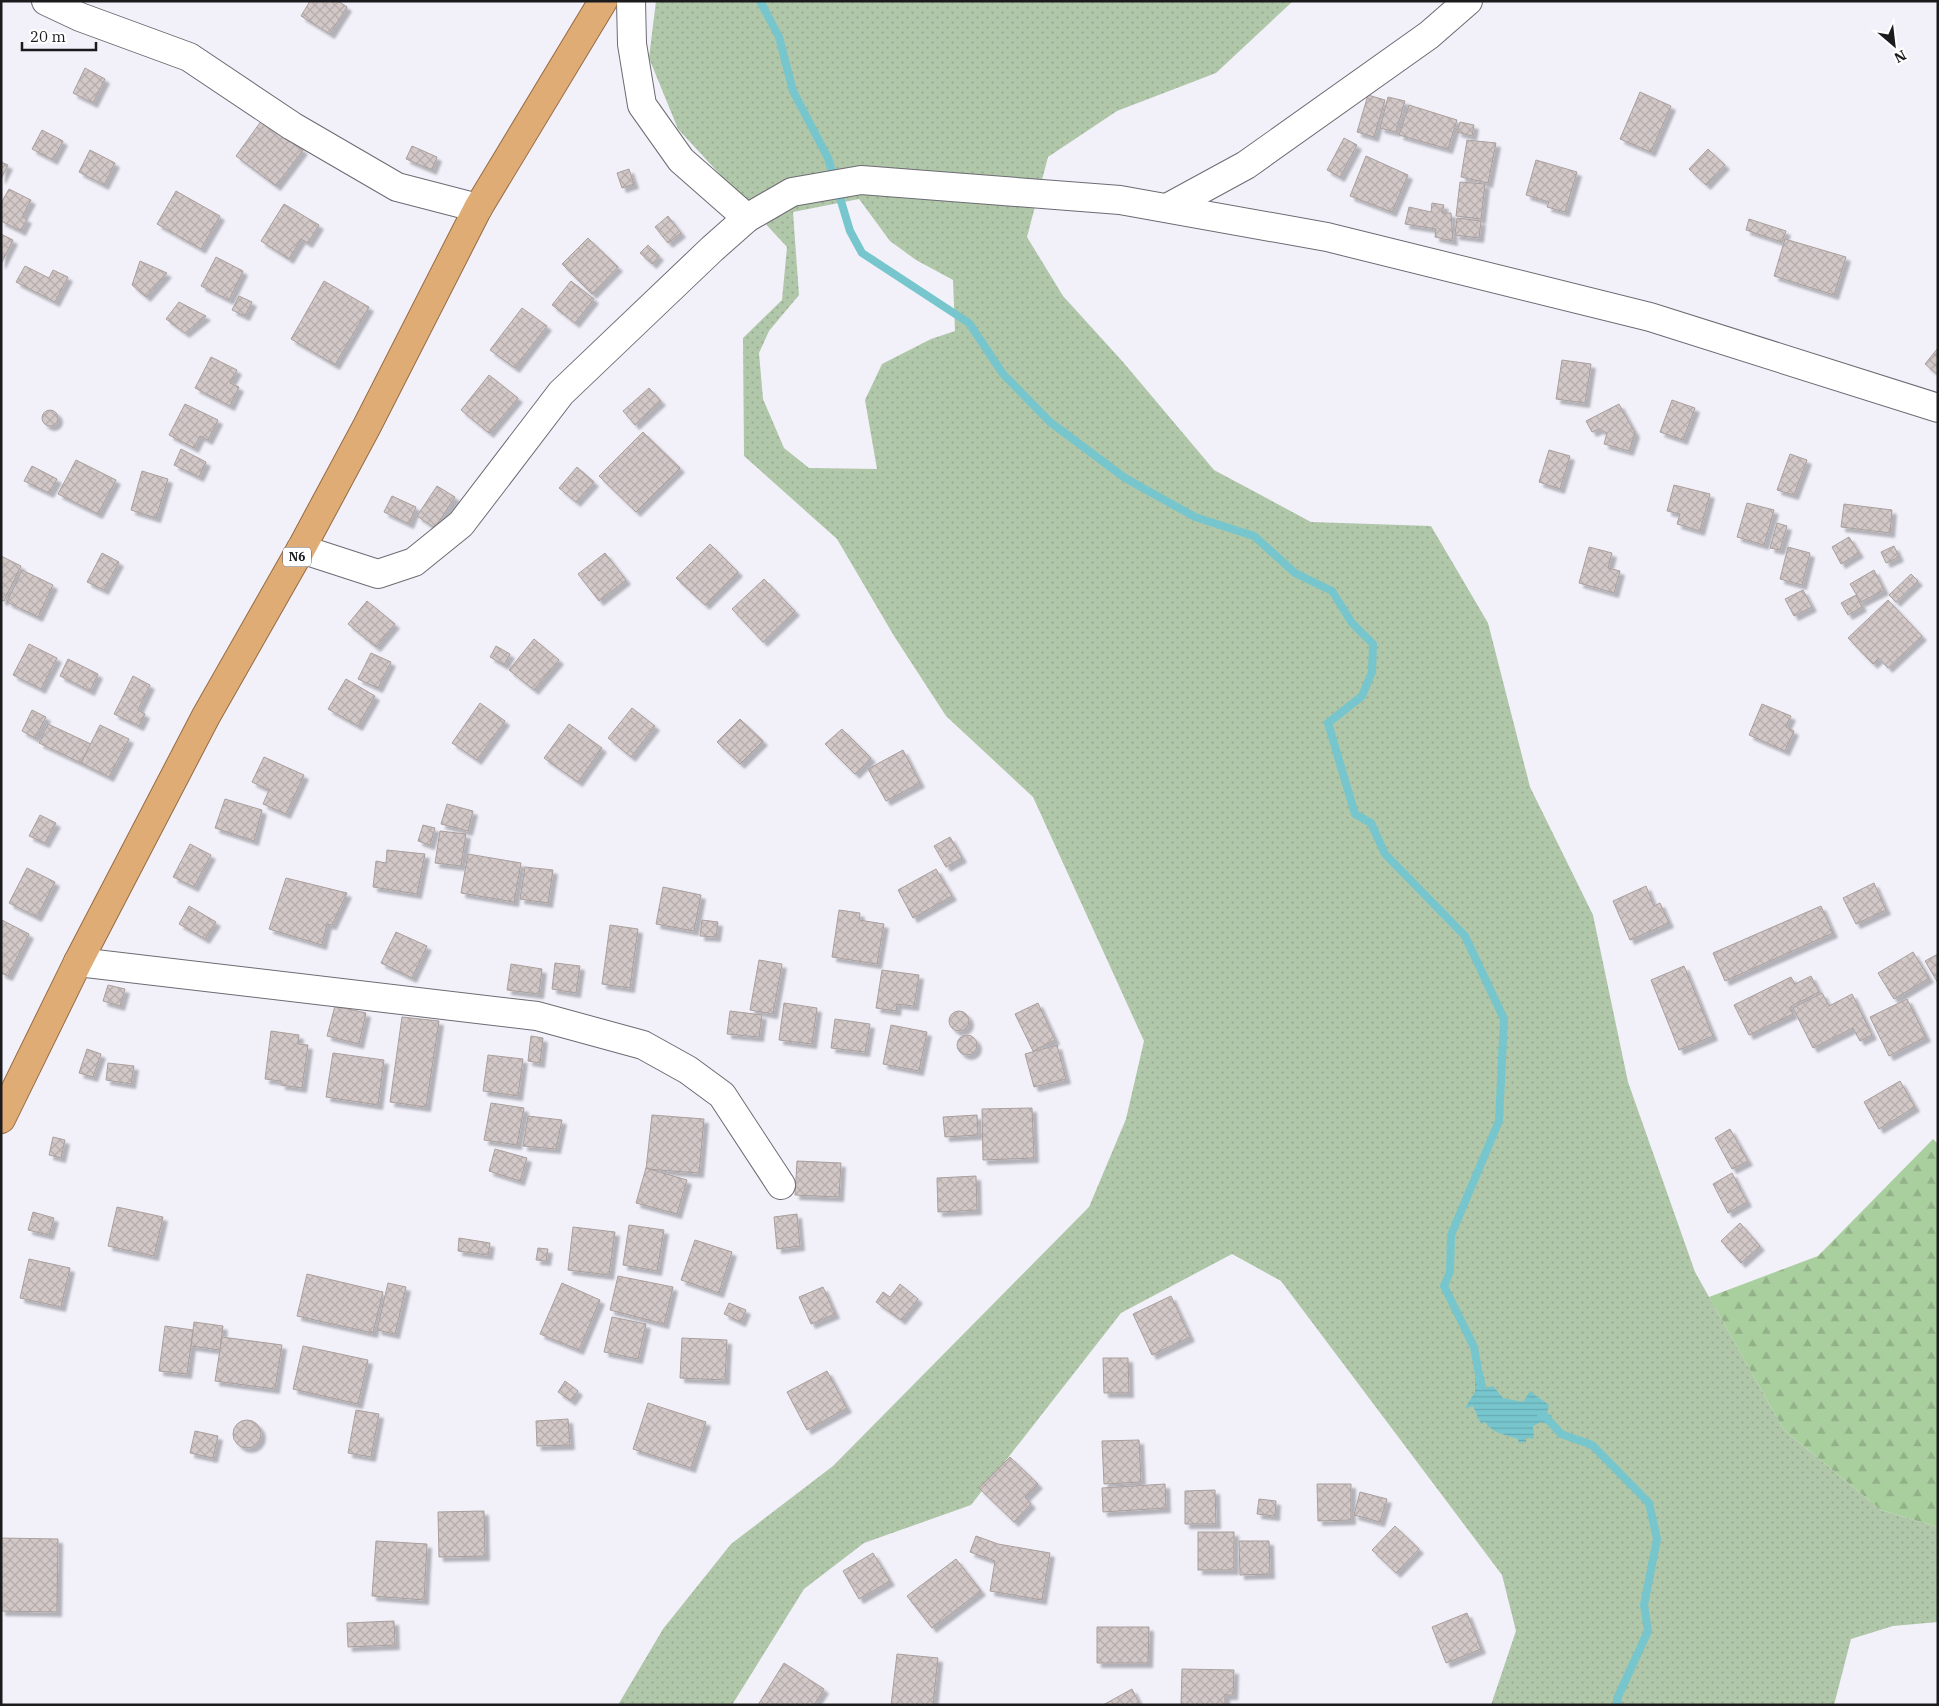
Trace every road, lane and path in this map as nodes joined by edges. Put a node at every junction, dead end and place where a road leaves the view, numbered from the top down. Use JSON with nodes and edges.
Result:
{"nodes":[{"id":1,"x":46,"y":1,"type":"edge"},
{"id":2,"x":603,"y":1,"type":"edge"},
{"id":3,"x":631,"y":1,"type":"edge"},
{"id":4,"x":1468,"y":1,"type":"edge"},
{"id":5,"x":478,"y":208,"type":"junction"},
{"id":6,"x":1167,"y":208,"type":"junction"},
{"id":7,"x":747,"y":218,"type":"junction"},
{"id":8,"x":1938,"y":408,"type":"edge"},
{"id":9,"x":301,"y":549,"type":"junction"},
{"id":10,"x":78,"y":962,"type":"junction"},
{"id":11,"x":1,"y":1119,"type":"edge"},
{"id":12,"x":781,"y":1185,"type":"dead end"}],
"edges":[{"from":1,"to":5,"type":"street"},
{"from":2,"to":5,"type":"highway","number":"N6"},
{"from":3,"to":7,"type":"street"},
{"from":4,"to":6,"type":"street"},
{"from":5,"to":9,"type":"highway","number":"N6"},
{"from":6,"to":7,"type":"street"},
{"from":6,"to":8,"type":"street"},
{"from":7,"to":9,"type":"street"},
{"from":9,"to":10,"type":"highway","number":"N6"},
{"from":10,"to":11,"type":"highway","number":"N6"},
{"from":10,"to":12,"type":"street"}]}
